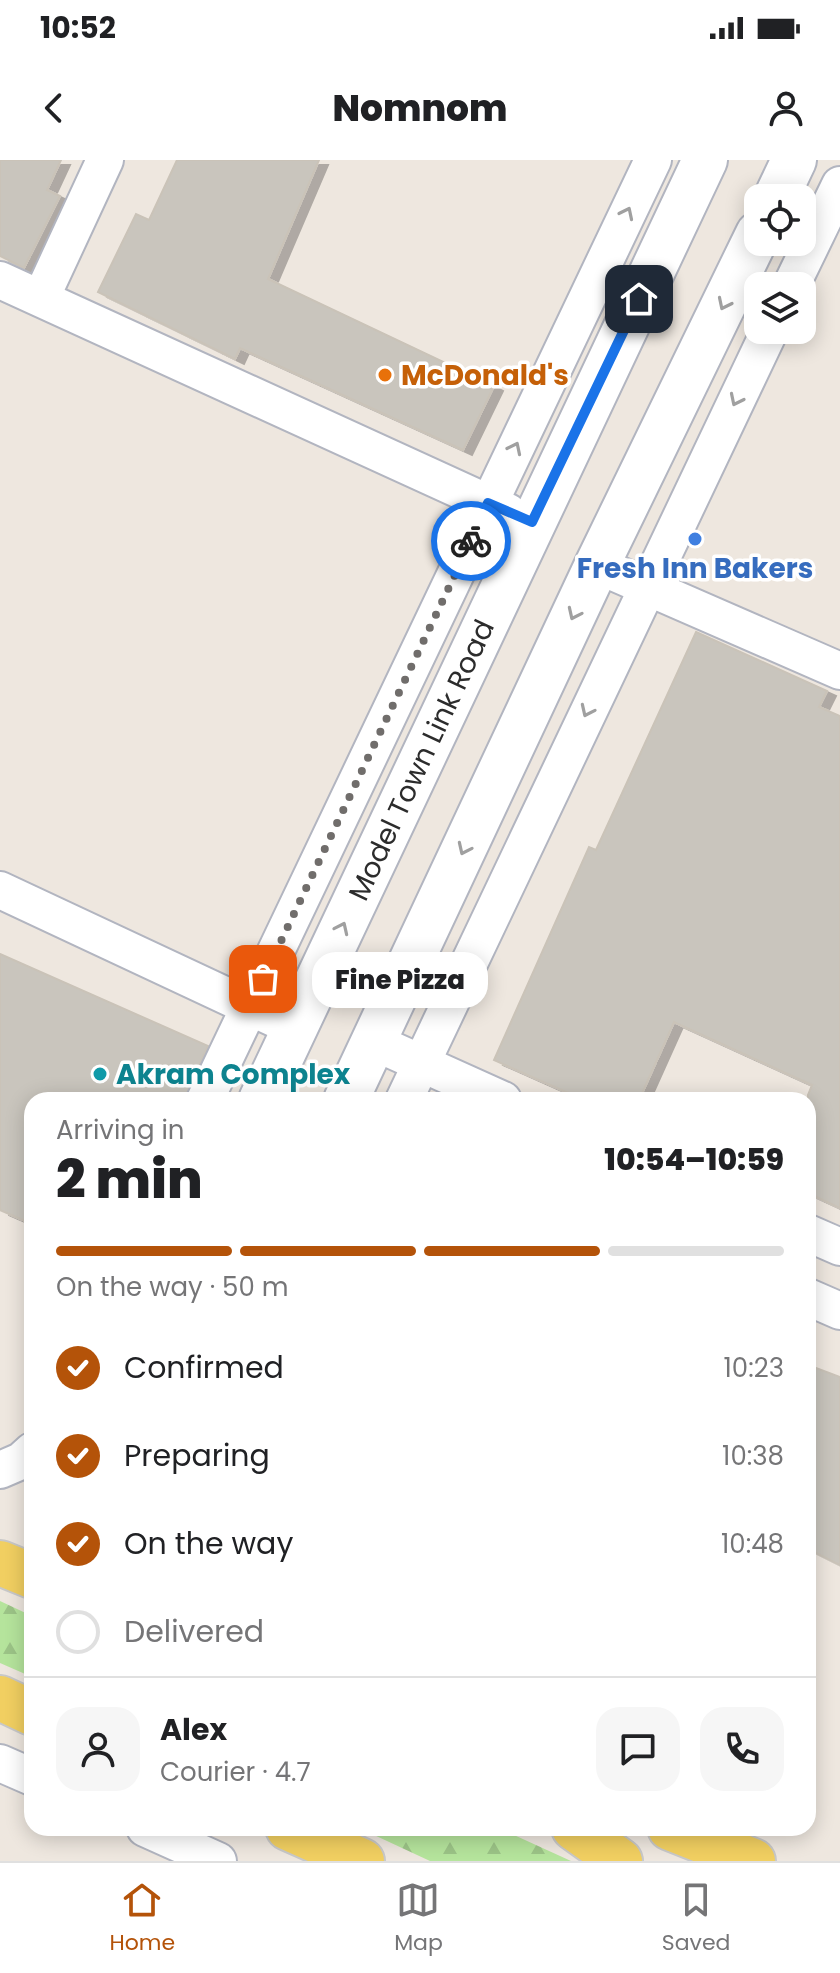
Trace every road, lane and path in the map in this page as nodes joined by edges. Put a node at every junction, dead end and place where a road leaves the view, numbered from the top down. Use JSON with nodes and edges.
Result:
{"nodes":[{"id":1,"x":105,"y":160,"type":"edge"},
{"id":2,"x":653,"y":160,"type":"edge"},
{"id":3,"x":705,"y":160,"type":"edge"},
{"id":4,"x":794,"y":160,"type":"edge"},
{"id":5,"x":783,"y":184,"type":"edge"},
{"id":6,"x":840,"y":185,"type":"edge"},
{"id":7,"x":747,"y":256,"type":"edge"},
{"id":8,"x":798,"y":272,"type":"edge"},
{"id":9,"x":0,"y":280,"type":"edge"},
{"id":10,"x":41,"y":298,"type":"junction"},
{"id":11,"x":763,"y":344,"type":"edge"},
{"id":12,"x":488,"y":503,"type":"junction"},
{"id":13,"x":532,"y":522,"type":"junction"},
{"id":14,"x":597,"y":565,"type":"junction"},
{"id":15,"x":645,"y":587,"type":"junction"},
{"id":16,"x":840,"y":671,"type":"edge"},
{"id":17,"x":0,"y":890,"type":"edge"},
{"id":18,"x":250,"y":1007,"type":"junction"},
{"id":19,"x":295,"y":1028,"type":"junction"},
{"id":20,"x":374,"y":1042,"type":"junction"},
{"id":21,"x":421,"y":1064,"type":"junction"},
{"id":22,"x":209,"y":1092,"type":"edge"},
{"id":23,"x":265,"y":1092,"type":"edge"},
{"id":24,"x":353,"y":1092,"type":"edge"},
{"id":25,"x":408,"y":1092,"type":"edge"},
{"id":26,"x":485,"y":1092,"type":"edge"},
{"id":27,"x":816,"y":1236,"type":"edge"},
{"id":28,"x":840,"y":1247,"type":"edge"},
{"id":29,"x":816,"y":1300,"type":"edge"},
{"id":30,"x":840,"y":1311,"type":"edge"},
{"id":31,"x":24,"y":1458,"type":"edge"},
{"id":32,"x":0,"y":1470,"type":"edge"},
{"id":33,"x":0,"y":1563,"type":"edge"},
{"id":34,"x":24,"y":1573,"type":"edge"},
{"id":35,"x":0,"y":1698,"type":"edge"},
{"id":36,"x":24,"y":1709,"type":"edge"},
{"id":37,"x":0,"y":1763,"type":"edge"},
{"id":38,"x":24,"y":1774,"type":"edge"},
{"id":39,"x":163,"y":1836,"type":"edge"},
{"id":40,"x":306,"y":1836,"type":"edge"},
{"id":41,"x":585,"y":1836,"type":"edge"},
{"id":42,"x":690,"y":1836,"type":"edge"},
{"id":43,"x":218,"y":1861,"type":"edge"},
{"id":44,"x":362,"y":1861,"type":"edge"},
{"id":45,"x":620,"y":1861,"type":"edge"},
{"id":46,"x":753,"y":1861,"type":"edge"}],
"edges":[{"from":1,"to":10,"type":"street"},
{"from":12,"to":2,"type":"street","one_way":true},
{"from":3,"to":13,"type":"main road","name":"Model Town Link Road"},
{"from":4,"to":5,"type":"main road"},
{"from":6,"to":8,"type":"street"},
{"from":7,"to":14,"type":"main road","one_way":true},
{"from":9,"to":10,"type":"street"},
{"from":10,"to":12,"type":"street"},
{"from":11,"to":15,"type":"street","one_way":true},
{"from":12,"to":13,"type":"street"},
{"from":12,"to":18,"type":"street"},
{"from":19,"to":13,"type":"main road","name":"Model Town Link Road","one_way":true},
{"from":14,"to":15,"type":"street"},
{"from":14,"to":20,"type":"main road","one_way":true},
{"from":15,"to":16,"type":"street"},
{"from":15,"to":21,"type":"street","one_way":true},
{"from":17,"to":18,"type":"street"},
{"from":18,"to":19,"type":"street"},
{"from":18,"to":22,"type":"street"},
{"from":19,"to":23,"type":"main road","name":"Model Town Link Road"},
{"from":20,"to":21,"type":"street"},
{"from":20,"to":24,"type":"main road"},
{"from":21,"to":25,"type":"street"},
{"from":21,"to":26,"type":"street"},
{"from":27,"to":28,"type":"street"},
{"from":29,"to":30,"type":"street"},
{"from":31,"to":32,"type":"street"},
{"from":33,"to":34,"type":"main road"},
{"from":35,"to":36,"type":"main road"},
{"from":37,"to":38,"type":"street"},
{"from":39,"to":43,"type":"street"},
{"from":40,"to":44,"type":"main road"},
{"from":41,"to":45,"type":"main road"},
{"from":42,"to":46,"type":"main road"}]}
